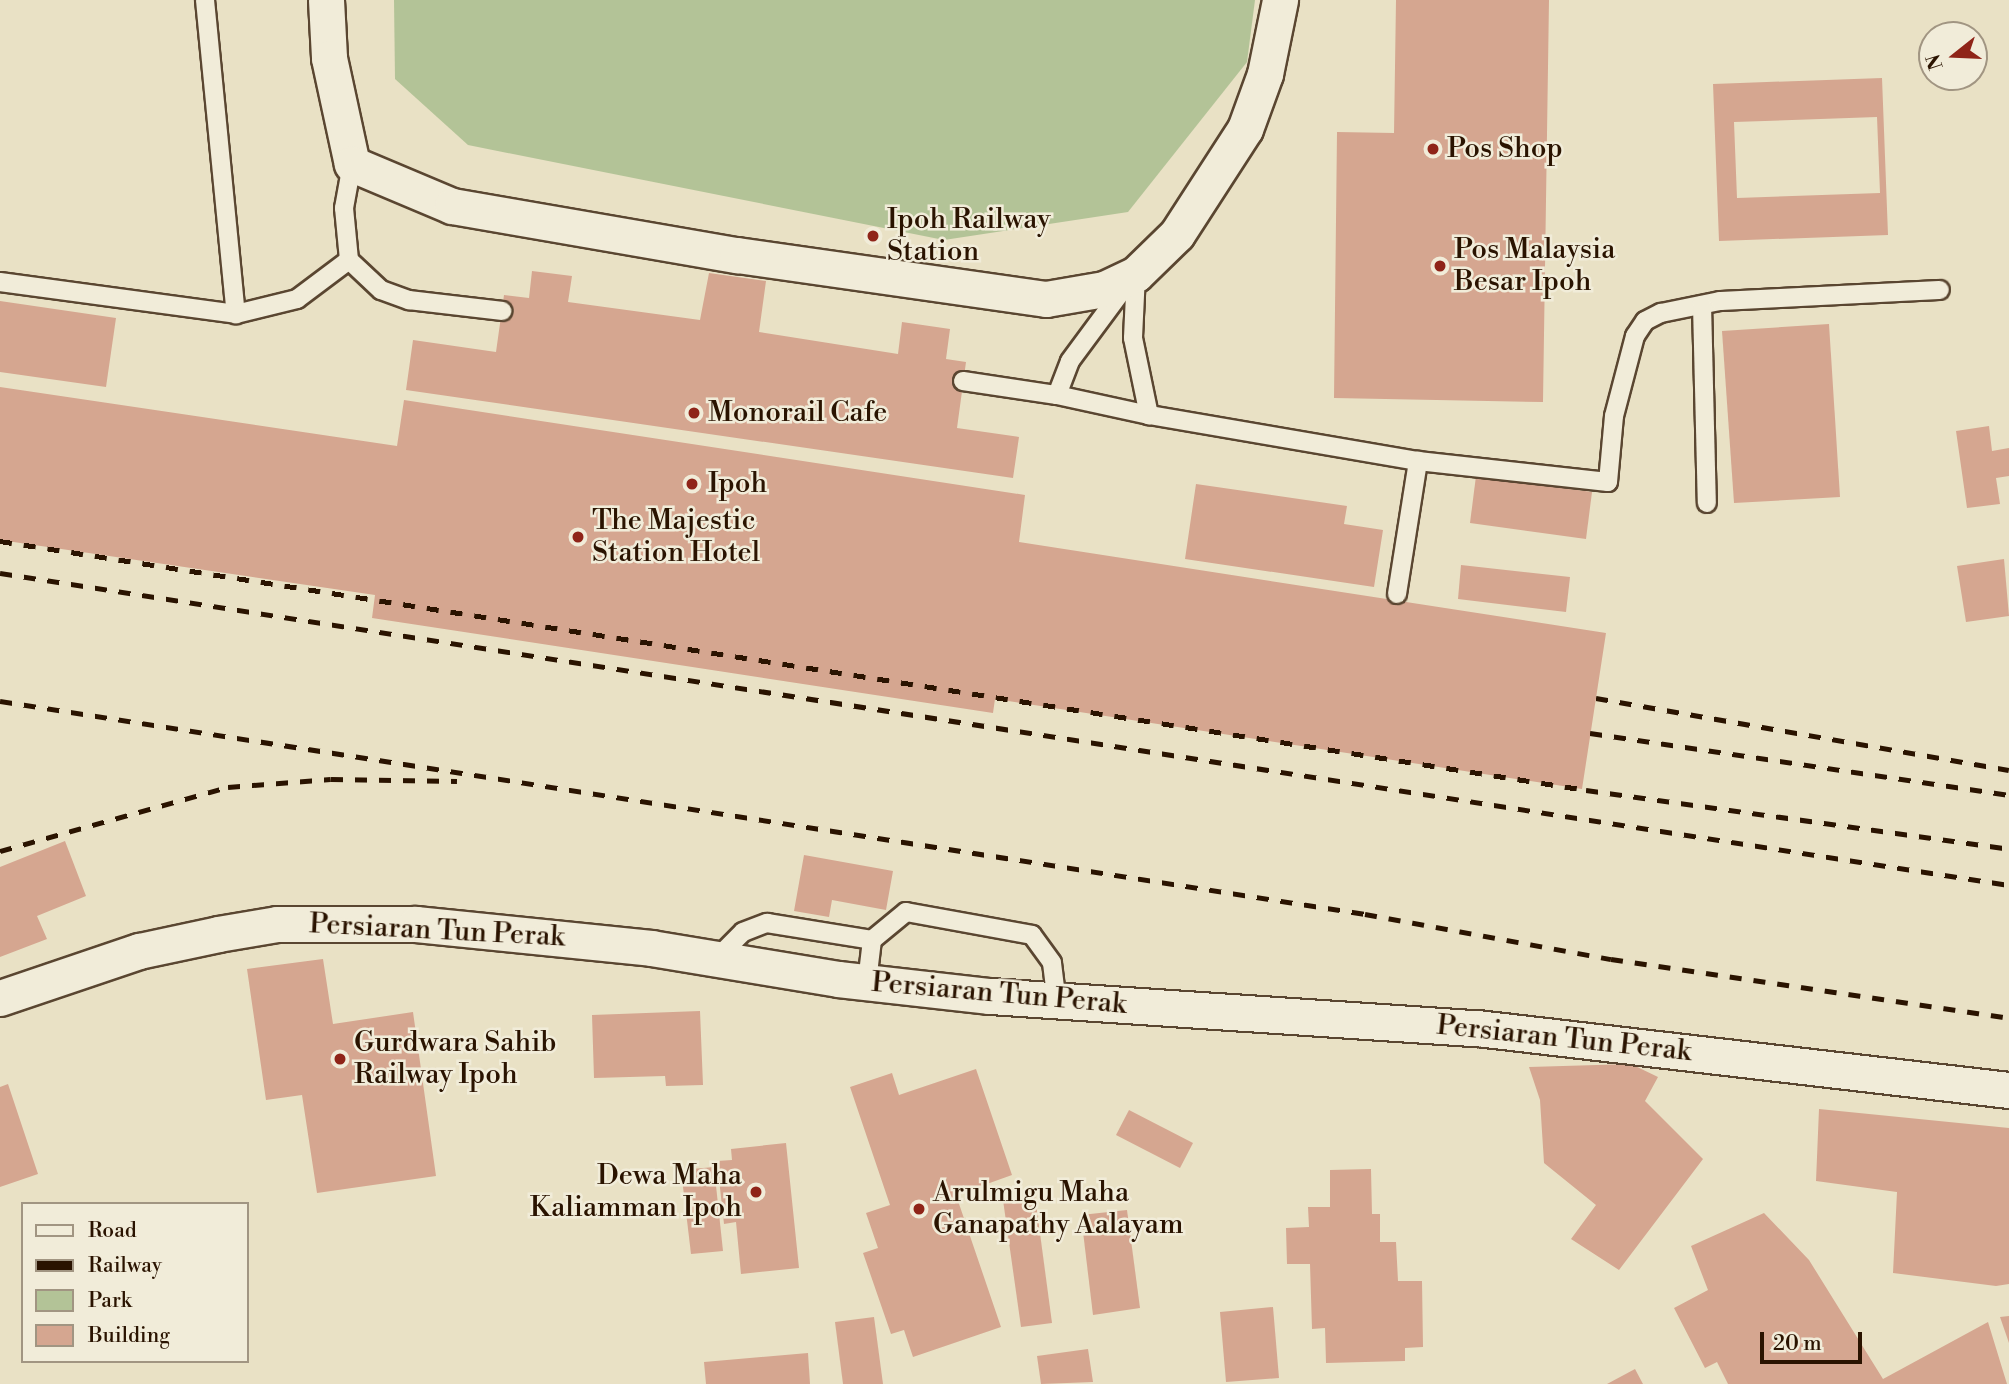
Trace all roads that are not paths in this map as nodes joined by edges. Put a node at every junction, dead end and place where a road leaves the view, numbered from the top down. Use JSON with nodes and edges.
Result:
{"nodes":[{"id":1,"x":205,"y":0,"type":"edge"},
{"id":2,"x":326,"y":0,"type":"edge"},
{"id":3,"x":1280,"y":0,"type":"edge"},
{"id":4,"x":352,"y":164,"type":"junction"},
{"id":5,"x":349,"y":260,"type":"junction"},
{"id":6,"x":1136,"y":274,"type":"junction"},
{"id":7,"x":0,"y":282,"type":"edge"},
{"id":8,"x":1940,"y":290,"type":"dead end"},
{"id":9,"x":1702,"y":305,"type":"junction"},
{"id":10,"x":502,"y":311,"type":"dead end"},
{"id":11,"x":236,"y":314,"type":"junction"},
{"id":12,"x":963,"y":381,"type":"dead end"},
{"id":13,"x":1057,"y":396,"type":"junction"},
{"id":14,"x":1149,"y":415,"type":"junction"},
{"id":15,"x":1418,"y":461,"type":"junction"},
{"id":16,"x":1707,"y":503,"type":"dead end"},
{"id":17,"x":1396,"y":594,"type":"dead end"},
{"id":18,"x":872,"y":940,"type":"junction"},
{"id":19,"x":716,"y":959,"type":"junction"},
{"id":20,"x":867,"y":982,"type":"junction"},
{"id":21,"x":0,"y":998,"type":"edge"},
{"id":22,"x":1057,"y":1002,"type":"junction"},
{"id":23,"x":2009,"y":1090,"type":"edge"}],
"edges":[{"from":1,"to":11,"type":"lane"},
{"from":2,"to":4,"type":"street"},
{"from":3,"to":6,"type":"street"},
{"from":4,"to":5,"type":"lane"},
{"from":4,"to":6,"type":"street"},
{"from":5,"to":10,"type":"lane"},
{"from":5,"to":11,"type":"lane"},
{"from":6,"to":13,"type":"lane"},
{"from":6,"to":14,"type":"lane"},
{"from":7,"to":11,"type":"lane"},
{"from":8,"to":9,"type":"lane"},
{"from":9,"to":15,"type":"lane"},
{"from":9,"to":16,"type":"lane"},
{"from":12,"to":13,"type":"lane"},
{"from":13,"to":14,"type":"lane"},
{"from":14,"to":15,"type":"lane"},
{"from":15,"to":17,"type":"lane"},
{"from":18,"to":19,"type":"lane"},
{"from":18,"to":20,"type":"lane"},
{"from":18,"to":22,"type":"lane"},
{"from":19,"to":20,"type":"street","name":"Persiaran Tun Perak"},
{"from":19,"to":21,"type":"street","name":"Persiaran Tun Perak"},
{"from":20,"to":22,"type":"street","name":"Persiaran Tun Perak"},
{"from":22,"to":23,"type":"street","name":"Persiaran Tun Perak"}]}
